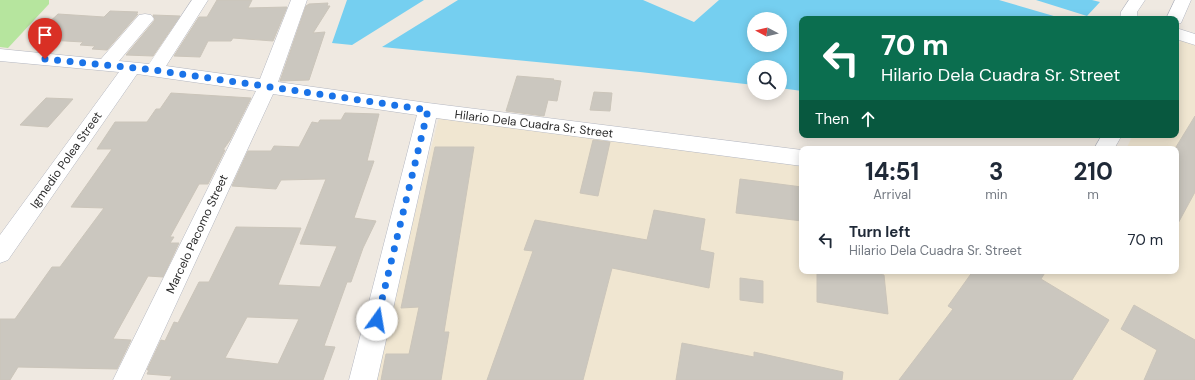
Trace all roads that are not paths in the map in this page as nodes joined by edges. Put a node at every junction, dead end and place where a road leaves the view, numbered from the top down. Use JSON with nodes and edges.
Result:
{"nodes":[{"id":1,"x":200,"y":0,"type":"edge"},
{"id":2,"x":299,"y":0,"type":"edge"},
{"id":3,"x":1137,"y":0,"type":"edge"},
{"id":4,"x":1183,"y":0,"type":"edge"},
{"id":5,"x":1129,"y":16,"type":"edge"},
{"id":6,"x":1176,"y":16,"type":"edge"},
{"id":7,"x":145,"y":19,"type":"dead end"},
{"id":8,"x":1179,"y":34,"type":"edge"},
{"id":9,"x":1195,"y":40,"type":"edge"},
{"id":10,"x":0,"y":55,"type":"edge"},
{"id":11,"x":106,"y":65,"type":"junction"},
{"id":12,"x":132,"y":68,"type":"junction"},
{"id":13,"x":154,"y":70,"type":"junction"},
{"id":14,"x":267,"y":87,"type":"junction"},
{"id":15,"x":428,"y":110,"type":"junction"},
{"id":16,"x":799,"y":158,"type":"edge"},
{"id":17,"x":0,"y":253,"type":"edge"},
{"id":18,"x":127,"y":380,"type":"edge"},
{"id":19,"x":363,"y":380,"type":"edge"}],
"edges":[{"from":1,"to":13,"type":"street"},
{"from":2,"to":14,"type":"street","name":"Marcelo Pacomo Street"},
{"from":3,"to":5,"type":"street"},
{"from":4,"to":6,"type":"street"},
{"from":7,"to":11,"type":"street"},
{"from":8,"to":9,"type":"street"},
{"from":10,"to":11,"type":"street","name":"Hilario Dela Cuadra Sr. Street"},
{"from":11,"to":12,"type":"street","name":"Hilario Dela Cuadra Sr. Street"},
{"from":12,"to":13,"type":"street","name":"Hilario Dela Cuadra Sr. Street"},
{"from":12,"to":17,"type":"street","name":"Igmedio Polea Street"},
{"from":13,"to":14,"type":"street","name":"Hilario Dela Cuadra Sr. Street"},
{"from":14,"to":15,"type":"street","name":"Hilario Dela Cuadra Sr. Street"},
{"from":14,"to":18,"type":"street","name":"Marcelo Pacomo Street"},
{"from":15,"to":16,"type":"street","name":"Hilario Dela Cuadra Sr. Street"},
{"from":15,"to":19,"type":"street"}]}
